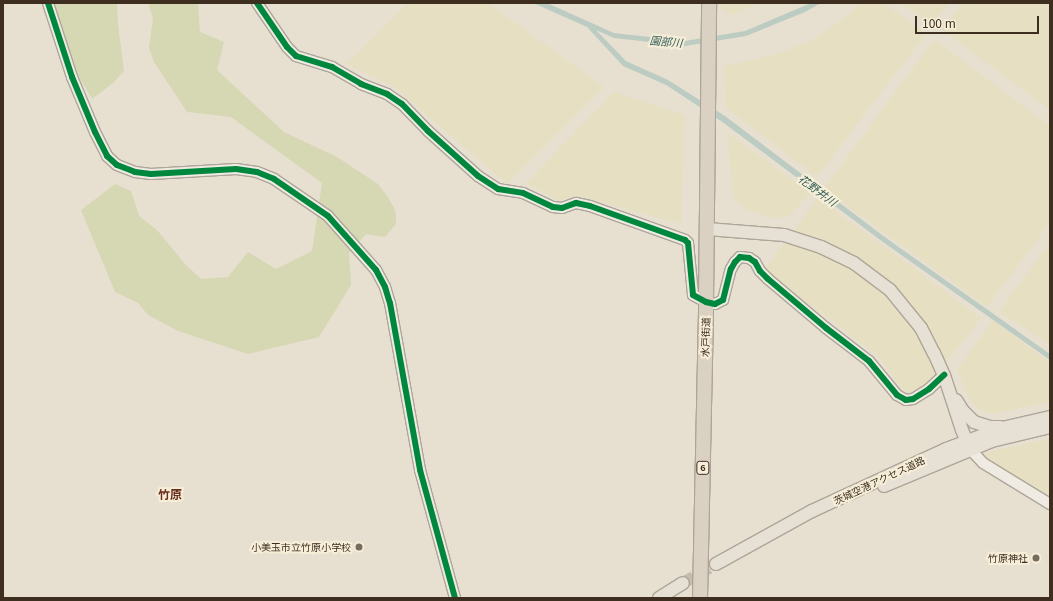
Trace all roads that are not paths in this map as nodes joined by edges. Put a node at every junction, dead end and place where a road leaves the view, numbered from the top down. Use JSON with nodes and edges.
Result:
{"nodes":[{"id":1,"x":48,"y":3,"type":"edge"},
{"id":2,"x":257,"y":3,"type":"edge"},
{"id":3,"x":708,"y":3,"type":"edge"},
{"id":4,"x":707,"y":229,"type":"junction"},
{"id":5,"x":706,"y":302,"type":"junction"},
{"id":6,"x":944,"y":375,"type":"junction"},
{"id":7,"x":950,"y":390,"type":"junction"},
{"id":8,"x":1050,"y":417,"type":"edge"},
{"id":9,"x":1050,"y":427,"type":"edge"},
{"id":10,"x":1002,"y":428,"type":"junction"},
{"id":11,"x":968,"y":445,"type":"junction"},
{"id":12,"x":1050,"y":504,"type":"edge"},
{"id":13,"x":716,"y":567,"type":"tunnel mouth"},
{"id":14,"x":455,"y":598,"type":"edge"},
{"id":15,"x":659,"y":598,"type":"edge"},
{"id":16,"x":671,"y":598,"type":"edge"},
{"id":17,"x":700,"y":598,"type":"edge"}],
"edges":[{"from":1,"to":14,"type":"street"},
{"from":2,"to":5,"type":"street"},
{"from":3,"to":4,"type":"highway","name":"水戸街道","number":"6"},
{"from":4,"to":5,"type":"highway","name":"水戸街道","number":"6"},
{"from":4,"to":6,"type":"main road"},
{"from":5,"to":6,"type":"street"},
{"from":5,"to":17,"type":"highway","name":"水戸街道","number":"6"},
{"from":6,"to":7,"type":"main road"},
{"from":7,"to":10,"type":"main road"},
{"from":7,"to":11,"type":"main road"},
{"from":8,"to":10,"type":"main road","name":"茨城空港アクセス道路"},
{"from":9,"to":11,"type":"main road","name":"茨城空港アクセス道路"},
{"from":10,"to":11,"type":"main road","name":"茨城空港アクセス道路"},
{"from":11,"to":12,"type":"street"},
{"from":11,"to":13,"type":"main road","name":"茨城空港アクセス道路"},
{"from":15,"to":16,"type":"main road"}]}
